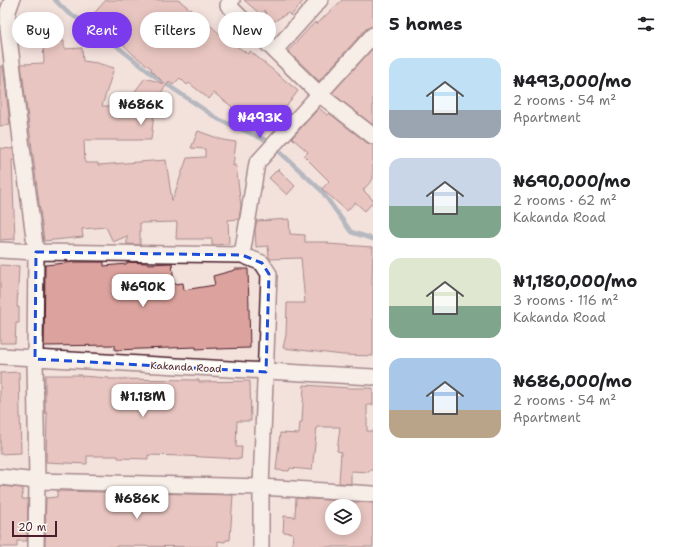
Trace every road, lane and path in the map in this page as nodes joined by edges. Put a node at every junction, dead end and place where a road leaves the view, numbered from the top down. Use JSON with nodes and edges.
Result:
{"nodes":[{"id":1,"x":12,"y":0,"type":"edge"},
{"id":2,"x":232,"y":0,"type":"edge"},
{"id":3,"x":320,"y":0,"type":"edge"},
{"id":4,"x":4,"y":28,"type":"edge"},
{"id":5,"x":373,"y":34,"type":"edge"},
{"id":6,"x":275,"y":50,"type":"junction"},
{"id":7,"x":319,"y":94,"type":"junction"},
{"id":8,"x":373,"y":136,"type":"edge"},
{"id":9,"x":0,"y":250,"type":"edge"},
{"id":10,"x":36,"y":252,"type":"junction"},
{"id":11,"x":242,"y":255,"type":"junction"},
{"id":12,"x":0,"y":356,"type":"edge"},
{"id":13,"x":35,"y":359,"type":"junction"},
{"id":14,"x":266,"y":372,"type":"junction"},
{"id":15,"x":373,"y":377,"type":"edge"},
{"id":16,"x":0,"y":477,"type":"edge"},
{"id":17,"x":37,"y":480,"type":"junction"},
{"id":18,"x":261,"y":487,"type":"junction"},
{"id":19,"x":373,"y":494,"type":"edge"},
{"id":20,"x":36,"y":547,"type":"edge"},
{"id":21,"x":261,"y":547,"type":"edge"}],
"edges":[{"from":1,"to":4,"type":"street"},
{"from":2,"to":6,"type":"street"},
{"from":3,"to":6,"type":"street"},
{"from":4,"to":10,"type":"street"},
{"from":5,"to":7,"type":"street"},
{"from":6,"to":7,"type":"street"},
{"from":7,"to":8,"type":"street"},
{"from":7,"to":11,"type":"street"},
{"from":9,"to":10,"type":"street"},
{"from":10,"to":11,"type":"street"},
{"from":10,"to":13,"type":"street"},
{"from":11,"to":14,"type":"street"},
{"from":12,"to":13,"type":"street","name":"Kakanda Road"},
{"from":13,"to":14,"type":"street","name":"Kakanda Road"},
{"from":13,"to":17,"type":"street"},
{"from":14,"to":15,"type":"street","name":"Kakanda Road"},
{"from":14,"to":18,"type":"street"},
{"from":16,"to":17,"type":"street"},
{"from":17,"to":18,"type":"street"},
{"from":17,"to":20,"type":"street"},
{"from":18,"to":19,"type":"street"},
{"from":18,"to":21,"type":"street"}]}
